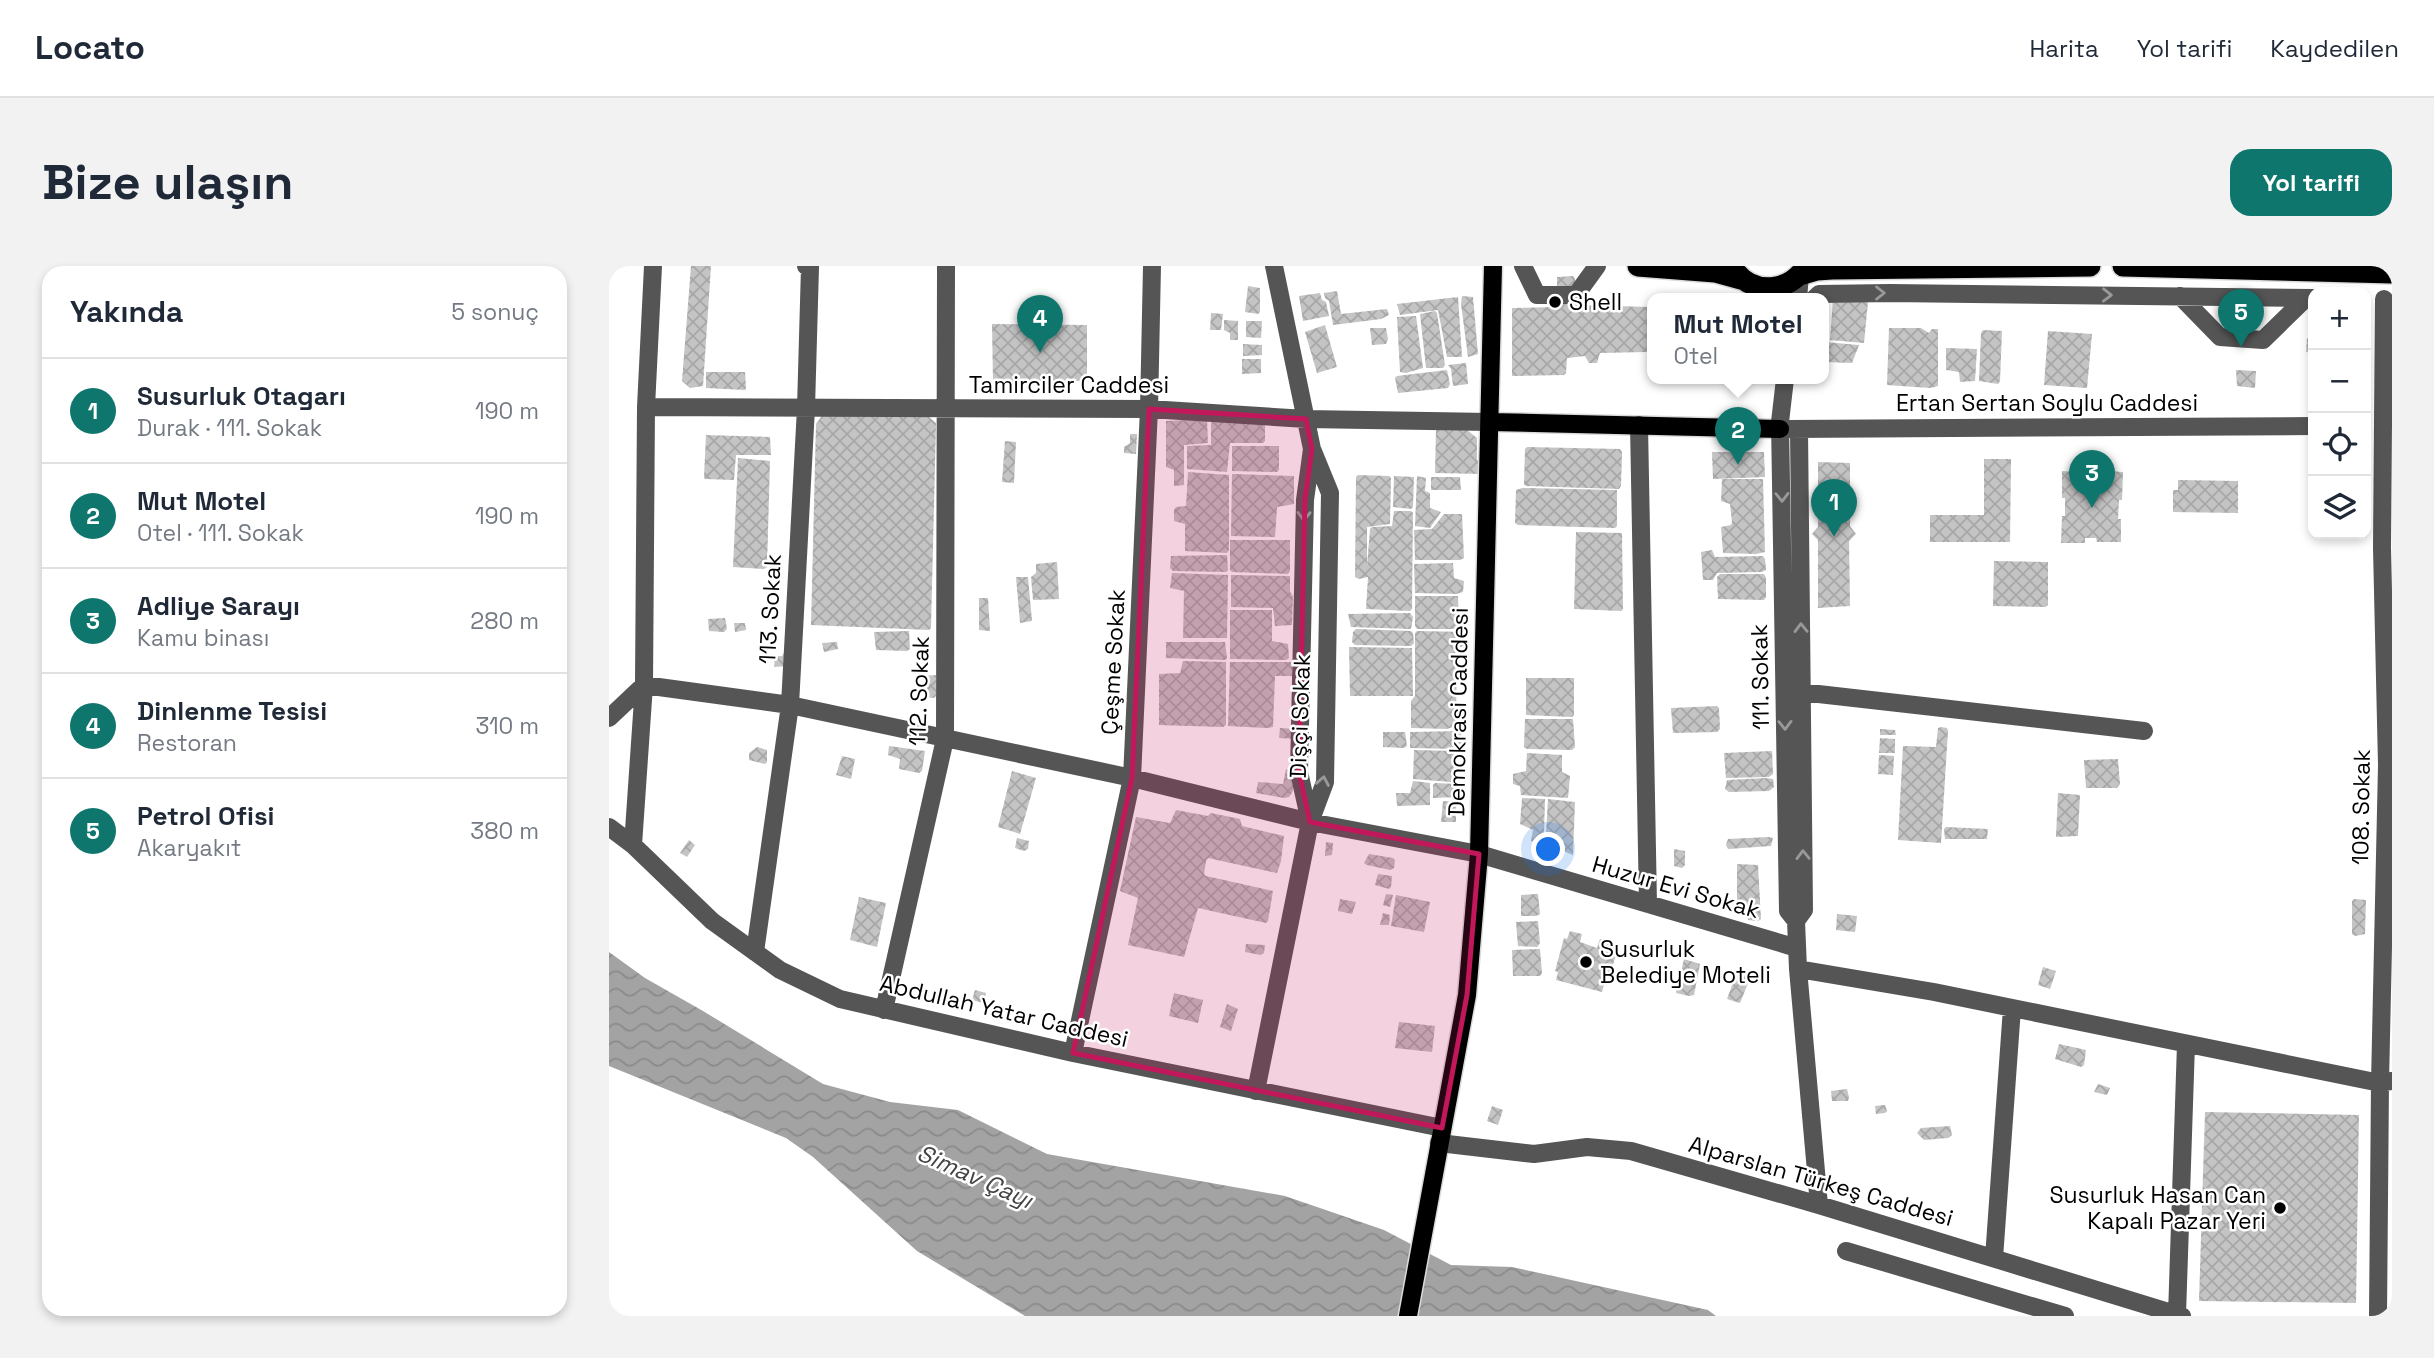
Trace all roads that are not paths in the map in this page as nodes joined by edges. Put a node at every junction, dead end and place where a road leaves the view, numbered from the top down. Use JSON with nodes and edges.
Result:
{"nodes":[{"id":1,"x":653,"y":266,"type":"edge"},
{"id":2,"x":808,"y":266,"type":"edge"},
{"id":3,"x":946,"y":266,"type":"edge"},
{"id":4,"x":1151,"y":266,"type":"edge"},
{"id":5,"x":1274,"y":266,"type":"edge"},
{"id":6,"x":1493,"y":266,"type":"edge"},
{"id":7,"x":1523,"y":266,"type":"edge"},
{"id":8,"x":1597,"y":266,"type":"edge"},
{"id":9,"x":1638,"y":266,"type":"edge"},
{"id":10,"x":2090,"y":266,"type":"edge"},
{"id":11,"x":2123,"y":266,"type":"edge"},
{"id":12,"x":1803,"y":271,"type":"edge"},
{"id":13,"x":2392,"y":273,"type":"edge"},
{"id":14,"x":1746,"y":282,"type":"edge"},
{"id":15,"x":1799,"y":293,"type":"edge"},
{"id":16,"x":1829,"y":294,"type":"edge"},
{"id":17,"x":2180,"y":296,"type":"junction"},
{"id":18,"x":2308,"y":298,"type":"edge"},
{"id":19,"x":2308,"y":299,"type":"edge"},
{"id":20,"x":2388,"y":299,"type":"edge"},
{"id":21,"x":1774,"y":384,"type":"edge"},
{"id":22,"x":1785,"y":384,"type":"edge"},
{"id":23,"x":646,"y":407,"type":"junction"},
{"id":24,"x":806,"y":408,"type":"junction"},
{"id":25,"x":945,"y":409,"type":"junction"},
{"id":26,"x":1149,"y":409,"type":"junction"},
{"id":27,"x":1306,"y":418,"type":"junction"},
{"id":28,"x":1490,"y":422,"type":"junction"},
{"id":29,"x":1639,"y":425,"type":"junction"},
{"id":30,"x":2308,"y":426,"type":"edge"},
{"id":31,"x":2380,"y":426,"type":"edge"},
{"id":32,"x":1786,"y":427,"type":"junction"},
{"id":33,"x":1312,"y":449,"type":"junction"},
{"id":34,"x":644,"y":685,"type":"junction"},
{"id":35,"x":1793,"y":692,"type":"junction"},
{"id":36,"x":790,"y":705,"type":"junction"},
{"id":37,"x":609,"y":718,"type":"edge"},
{"id":38,"x":2144,"y":731,"type":"dead end"},
{"id":39,"x":945,"y":739,"type":"junction"},
{"id":40,"x":1132,"y":778,"type":"junction"},
{"id":41,"x":1310,"y":822,"type":"junction"},
{"id":42,"x":609,"y":827,"type":"edge"},
{"id":43,"x":633,"y":845,"type":"junction"},
{"id":44,"x":1479,"y":854,"type":"junction"},
{"id":45,"x":1648,"y":904,"type":"junction"},
{"id":46,"x":1797,"y":948,"type":"junction"},
{"id":47,"x":755,"y":952,"type":"junction"},
{"id":48,"x":1798,"y":969,"type":"junction"},
{"id":49,"x":2012,"y":1008,"type":"junction"},
{"id":50,"x":884,"y":1010,"type":"junction"},
{"id":51,"x":2186,"y":1044,"type":"junction"},
{"id":52,"x":1073,"y":1053,"type":"junction"},
{"id":53,"x":2386,"y":1082,"type":"edge"},
{"id":54,"x":1256,"y":1091,"type":"junction"},
{"id":55,"x":1439,"y":1142,"type":"junction"},
{"id":56,"x":1819,"y":1205,"type":"junction"},
{"id":57,"x":1846,"y":1251,"type":"dead end"},
{"id":58,"x":1994,"y":1258,"type":"junction"},
{"id":59,"x":2180,"y":1315,"type":"edge"},
{"id":60,"x":1408,"y":1316,"type":"edge"},
{"id":61,"x":2065,"y":1316,"type":"edge"},
{"id":62,"x":2378,"y":1316,"type":"edge"}],
"edges":[{"from":1,"to":23,"type":"street"},
{"from":2,"to":24,"type":"street","name":"113. Sokak"},
{"from":3,"to":25,"type":"street","name":"112. Sokak"},
{"from":4,"to":26,"type":"street","name":"Çeşme Sokak"},
{"from":5,"to":27,"type":"street"},
{"from":6,"to":28,"type":"main road","name":"Demokrasi Caddesi"},
{"from":7,"to":8,"type":"street"},
{"from":9,"to":14,"type":"highway"},
{"from":10,"to":12,"type":"highway"},
{"from":11,"to":13,"type":"highway"},
{"from":12,"to":14,"type":"highway"},
{"from":12,"to":15,"type":"street"},
{"from":16,"to":17,"type":"street","one_way":true},
{"from":17,"to":18,"type":"street"},
{"from":17,"to":19,"type":"street"},
{"from":20,"to":31,"type":"street","name":"108. Sokak"},
{"from":21,"to":32,"type":"street"},
{"from":22,"to":32,"type":"street"},
{"from":23,"to":24,"type":"street","name":"Tamirciler Caddesi"},
{"from":23,"to":34,"type":"street"},
{"from":24,"to":25,"type":"street","name":"Tamirciler Caddesi"},
{"from":24,"to":36,"type":"street","name":"113. Sokak"},
{"from":25,"to":26,"type":"street","name":"Tamirciler Caddesi"},
{"from":25,"to":39,"type":"street","name":"112. Sokak"},
{"from":26,"to":27,"type":"street","name":"Tamirciler Caddesi"},
{"from":26,"to":40,"type":"street","name":"Çeşme Sokak"},
{"from":27,"to":28,"type":"street","name":"Tamirciler Caddesi"},
{"from":27,"to":33,"type":"street"},
{"from":28,"to":29,"type":"main road"},
{"from":28,"to":44,"type":"main road","name":"Demokrasi Caddesi"},
{"from":29,"to":32,"type":"main road"},
{"from":29,"to":45,"type":"street"},
{"from":30,"to":32,"type":"street","name":"Ertan Sertan Soylu Caddesi"},
{"from":31,"to":53,"type":"street","name":"108. Sokak"},
{"from":32,"to":35,"type":"street","name":"111. Sokak"},
{"from":33,"to":41,"type":"street","name":"Dişçi Sokak","one_way":true},
{"from":41,"to":33,"type":"street","name":"Dişçi Sokak","one_way":true},
{"from":34,"to":36,"type":"street","name":"Huzur Evi Sokak"},
{"from":34,"to":37,"type":"street"},
{"from":34,"to":43,"type":"street"},
{"from":35,"to":38,"type":"street"},
{"from":35,"to":46,"type":"street","name":"111. Sokak"},
{"from":36,"to":39,"type":"street","name":"Huzur Evi Sokak"},
{"from":36,"to":47,"type":"street","name":"113. Sokak"},
{"from":39,"to":40,"type":"street","name":"Huzur Evi Sokak"},
{"from":39,"to":50,"type":"street","name":"112. Sokak"},
{"from":40,"to":41,"type":"street","name":"Huzur Evi Sokak"},
{"from":40,"to":52,"type":"street","name":"Çeşme Sokak"},
{"from":41,"to":44,"type":"street","name":"Huzur Evi Sokak"},
{"from":41,"to":54,"type":"street"},
{"from":42,"to":43,"type":"street","name":"Abdullah Yatar Caddesi"},
{"from":43,"to":47,"type":"street","name":"Abdullah Yatar Caddesi"},
{"from":44,"to":45,"type":"street","name":"Huzur Evi Sokak"},
{"from":44,"to":55,"type":"main road","name":"Demokrasi Caddesi"},
{"from":45,"to":46,"type":"street","name":"Huzur Evi Sokak"},
{"from":46,"to":48,"type":"street","name":"111. Sokak"},
{"from":47,"to":50,"type":"street","name":"Abdullah Yatar Caddesi"},
{"from":48,"to":49,"type":"street"},
{"from":48,"to":56,"type":"street","name":"111. Sokak"},
{"from":49,"to":51,"type":"street"},
{"from":49,"to":58,"type":"street"},
{"from":50,"to":52,"type":"street","name":"Abdullah Yatar Caddesi"},
{"from":51,"to":53,"type":"street"},
{"from":51,"to":59,"type":"street"},
{"from":52,"to":54,"type":"street","name":"Abdullah Yatar Caddesi"},
{"from":53,"to":62,"type":"street","name":"108. Sokak"},
{"from":54,"to":55,"type":"street","name":"Abdullah Yatar Caddesi"},
{"from":55,"to":56,"type":"street","name":"Alparslan Türkeş Caddesi"},
{"from":55,"to":60,"type":"main road","name":"Demokrasi Caddesi"},
{"from":56,"to":58,"type":"street","name":"Alparslan Türkeş Caddesi"},
{"from":57,"to":61,"type":"street"},
{"from":58,"to":59,"type":"street","name":"Alparslan Türkeş Caddesi"}]}
